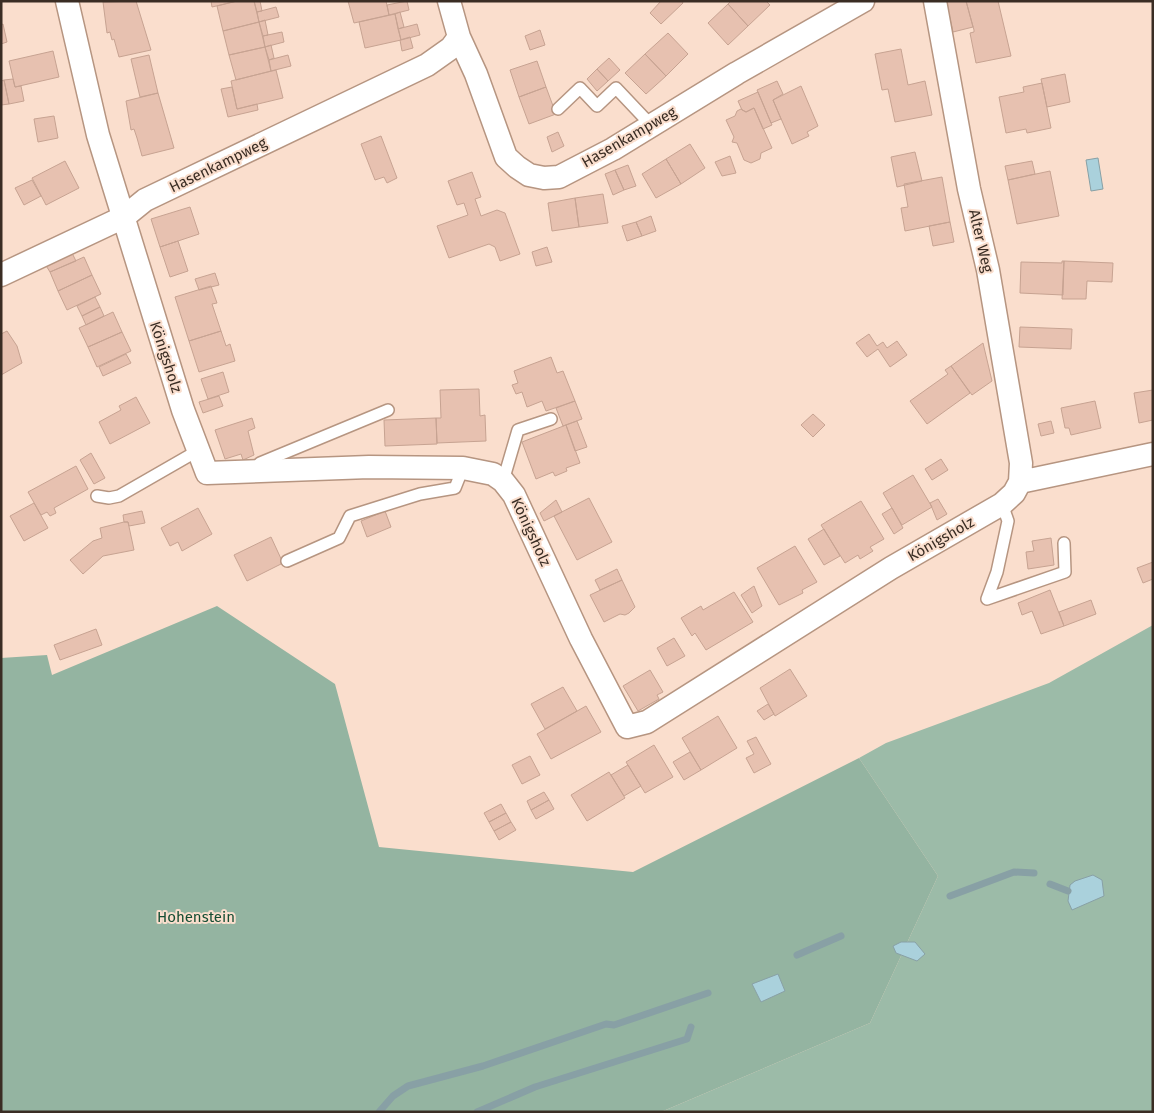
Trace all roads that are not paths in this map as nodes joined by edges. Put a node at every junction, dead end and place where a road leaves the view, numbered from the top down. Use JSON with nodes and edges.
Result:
{"nodes":[{"id":1,"x":67,"y":1,"type":"edge"},
{"id":2,"x":449,"y":1,"type":"edge"},
{"id":3,"x":862,"y":1,"type":"edge"},
{"id":4,"x":935,"y":1,"type":"edge"},
{"id":5,"x":459,"y":37,"type":"junction"},
{"id":6,"x":558,"y":109,"type":"dead end"},
{"id":7,"x":652,"y":125,"type":"junction"},
{"id":8,"x":124,"y":217,"type":"junction"},
{"id":9,"x":1,"y":275,"type":"edge"},
{"id":10,"x":388,"y":410,"type":"dead end"},
{"id":11,"x":551,"y":419,"type":"dead end"},
{"id":12,"x":199,"y":450,"type":"junction"},
{"id":13,"x":1153,"y":454,"type":"edge"},
{"id":14,"x":463,"y":468,"type":"junction"},
{"id":15,"x":253,"y":472,"type":"junction"},
{"id":16,"x":503,"y":481,"type":"junction"},
{"id":17,"x":1020,"y":482,"type":"junction"},
{"id":18,"x":97,"y":496,"type":"dead end"},
{"id":19,"x":1002,"y":504,"type":"junction"},
{"id":20,"x":1064,"y":543,"type":"dead end"},
{"id":21,"x":287,"y":561,"type":"dead end"}],
"edges":[{"from":1,"to":8,"type":"street","name":"Königsholz"},
{"from":2,"to":5,"type":"street","name":"Hasenkampweg"},
{"from":3,"to":7,"type":"street","name":"Hasenkampweg"},
{"from":4,"to":17,"type":"street","name":"Alter Weg"},
{"from":5,"to":7,"type":"street","name":"Hasenkampweg"},
{"from":5,"to":8,"type":"street","name":"Hasenkampweg"},
{"from":6,"to":7,"type":"lane"},
{"from":8,"to":9,"type":"street","name":"Hasenkampweg"},
{"from":8,"to":12,"type":"street","name":"Königsholz"},
{"from":10,"to":15,"type":"lane"},
{"from":11,"to":16,"type":"lane"},
{"from":12,"to":15,"type":"street","name":"Königsholz"},
{"from":12,"to":18,"type":"lane"},
{"from":13,"to":17,"type":"street"},
{"from":14,"to":15,"type":"street","name":"Königsholz"},
{"from":14,"to":16,"type":"street","name":"Königsholz"},
{"from":14,"to":21,"type":"lane"},
{"from":16,"to":19,"type":"street","name":"Königsholz"},
{"from":17,"to":19,"type":"street","name":"Königsholz"},
{"from":19,"to":20,"type":"lane"}]}
